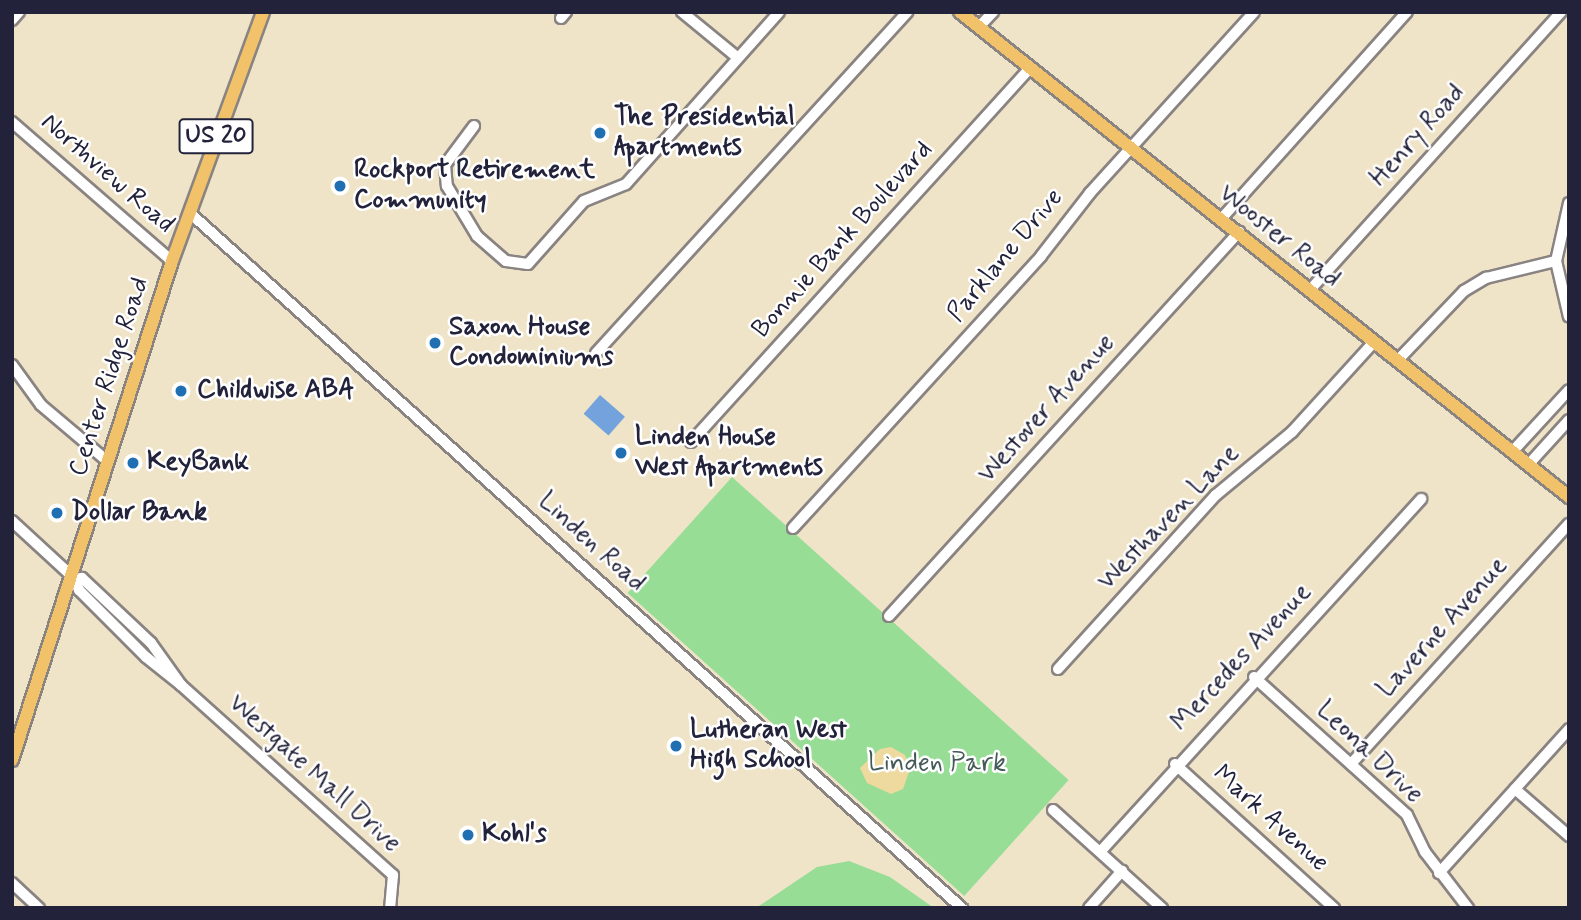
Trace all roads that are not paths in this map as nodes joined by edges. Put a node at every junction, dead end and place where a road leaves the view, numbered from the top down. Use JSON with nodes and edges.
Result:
{"nodes":[{"id":1,"x":19,"y":12,"type":"edge"},
{"id":2,"x":263,"y":12,"type":"edge"},
{"id":3,"x":682,"y":12,"type":"edge"},
{"id":4,"x":779,"y":12,"type":"edge"},
{"id":5,"x":907,"y":12,"type":"edge"},
{"id":6,"x":960,"y":12,"type":"edge"},
{"id":7,"x":993,"y":12,"type":"edge"},
{"id":8,"x":1254,"y":12,"type":"edge"},
{"id":9,"x":1407,"y":12,"type":"edge"},
{"id":10,"x":1561,"y":12,"type":"edge"},
{"id":11,"x":12,"y":20,"type":"edge"},
{"id":12,"x":979,"y":27,"type":"junction"},
{"id":13,"x":737,"y":58,"type":"junction"},
{"id":14,"x":1030,"y":68,"type":"junction"},
{"id":15,"x":12,"y":122,"type":"edge"},
{"id":16,"x":474,"y":126,"type":"dead end"},
{"id":17,"x":1129,"y":149,"type":"junction"},
{"id":18,"x":1569,"y":203,"type":"edge"},
{"id":19,"x":190,"y":213,"type":"junction"},
{"id":20,"x":1222,"y":218,"type":"junction"},
{"id":21,"x":1239,"y":232,"type":"junction"},
{"id":22,"x":172,"y":261,"type":"junction"},
{"id":23,"x":1556,"y":261,"type":"junction"},
{"id":24,"x":1309,"y":291,"type":"junction"},
{"id":25,"x":1569,"y":317,"type":"edge"},
{"id":26,"x":1374,"y":342,"type":"junction"},
{"id":27,"x":596,"y":353,"type":"dead end"},
{"id":28,"x":1397,"y":360,"type":"junction"},
{"id":29,"x":12,"y":365,"type":"edge"},
{"id":30,"x":1569,"y":390,"type":"edge"},
{"id":31,"x":1569,"y":420,"type":"edge"},
{"id":32,"x":691,"y":442,"type":"dead end"},
{"id":33,"x":1512,"y":452,"type":"junction"},
{"id":34,"x":106,"y":460,"type":"junction"},
{"id":35,"x":1528,"y":465,"type":"junction"},
{"id":36,"x":1569,"y":497,"type":"edge"},
{"id":37,"x":1421,"y":499,"type":"dead end"},
{"id":38,"x":12,"y":521,"type":"edge"},
{"id":39,"x":1569,"y":524,"type":"edge"},
{"id":40,"x":793,"y":528,"type":"dead end"},
{"id":41,"x":73,"y":577,"type":"junction"},
{"id":42,"x":889,"y":616,"type":"dead end"},
{"id":43,"x":1058,"y":669,"type":"dead end"},
{"id":44,"x":1254,"y":677,"type":"junction"},
{"id":45,"x":1569,"y":729,"type":"edge"},
{"id":46,"x":12,"y":760,"type":"edge"},
{"id":47,"x":1175,"y":764,"type":"junction"},
{"id":48,"x":1351,"y":764,"type":"junction"},
{"id":49,"x":1515,"y":789,"type":"junction"},
{"id":50,"x":1054,"y":810,"type":"dead end"},
{"id":51,"x":1569,"y":836,"type":"edge"},
{"id":52,"x":1101,"y":851,"type":"junction"},
{"id":53,"x":1122,"y":872,"type":"junction"},
{"id":54,"x":1439,"y":873,"type":"junction"},
{"id":55,"x":12,"y":883,"type":"edge"},
{"id":56,"x":39,"y":908,"type":"edge"},
{"id":57,"x":390,"y":908,"type":"edge"},
{"id":58,"x":962,"y":908,"type":"edge"},
{"id":59,"x":1089,"y":908,"type":"edge"},
{"id":60,"x":1163,"y":908,"type":"edge"},
{"id":61,"x":1334,"y":908,"type":"edge"},
{"id":62,"x":1468,"y":908,"type":"edge"}],
"edges":[{"from":1,"to":11,"type":"street"},
{"from":2,"to":19,"type":"main road","name":"Center Ridge Road","number":"US 20"},
{"from":3,"to":13,"type":"street"},
{"from":4,"to":13,"type":"street"},
{"from":5,"to":27,"type":"street"},
{"from":6,"to":12,"type":"main road","name":"Wooster Road"},
{"from":7,"to":12,"type":"street"},
{"from":8,"to":17,"type":"street","name":"Parklane Drive"},
{"from":9,"to":20,"type":"street"},
{"from":10,"to":24,"type":"street","name":"Henry Road"},
{"from":12,"to":14,"type":"main road","name":"Wooster Road"},
{"from":13,"to":16,"type":"street"},
{"from":14,"to":17,"type":"main road","name":"Wooster Road"},
{"from":14,"to":32,"type":"street","name":"Bonnie Bank Boulevard"},
{"from":15,"to":22,"type":"street","name":"Northview Road"},
{"from":17,"to":20,"type":"main road","name":"Wooster Road"},
{"from":17,"to":40,"type":"street","name":"Parklane Drive"},
{"from":18,"to":23,"type":"street"},
{"from":19,"to":22,"type":"main road","name":"Center Ridge Road","number":"US 20"},
{"from":19,"to":58,"type":"street","name":"Linden Road"},
{"from":20,"to":21,"type":"main road","name":"Wooster Road"},
{"from":21,"to":24,"type":"main road","name":"Wooster Road"},
{"from":21,"to":42,"type":"street","name":"Westover Avenue"},
{"from":22,"to":34,"type":"main road","name":"Center Ridge Road","number":"US 20"},
{"from":23,"to":25,"type":"street"},
{"from":23,"to":28,"type":"street"},
{"from":24,"to":26,"type":"main road","name":"Wooster Road"},
{"from":26,"to":28,"type":"main road","name":"Wooster Road"},
{"from":26,"to":43,"type":"street","name":"Westhaven Lane"},
{"from":28,"to":33,"type":"main road","name":"Wooster Road"},
{"from":29,"to":34,"type":"street"},
{"from":30,"to":33,"type":"street"},
{"from":31,"to":35,"type":"street"},
{"from":33,"to":35,"type":"main road","name":"Wooster Road"},
{"from":34,"to":41,"type":"main road","name":"Center Ridge Road","number":"US 20"},
{"from":35,"to":36,"type":"main road","name":"Wooster Road"},
{"from":37,"to":44,"type":"street","name":"Mercedes Avenue"},
{"from":38,"to":41,"type":"street","name":"Westgate Mall Drive"},
{"from":39,"to":48,"type":"street","name":"Laverne Avenue"},
{"from":41,"to":46,"type":"main road","name":"Center Ridge Road","number":"US 20"},
{"from":41,"to":57,"type":"street","name":"Westgate Mall Drive"},
{"from":44,"to":47,"type":"street","name":"Mercedes Avenue"},
{"from":44,"to":48,"type":"street","name":"Leona Drive"},
{"from":45,"to":49,"type":"street"},
{"from":47,"to":52,"type":"street","name":"Mercedes Avenue"},
{"from":47,"to":61,"type":"street","name":"Mark Avenue"},
{"from":48,"to":54,"type":"street","name":"Leona Drive"},
{"from":49,"to":51,"type":"street"},
{"from":49,"to":54,"type":"street"},
{"from":50,"to":52,"type":"street"},
{"from":52,"to":53,"type":"street"},
{"from":53,"to":59,"type":"street"},
{"from":53,"to":60,"type":"street"},
{"from":54,"to":62,"type":"street","name":"Leona Drive"},
{"from":55,"to":56,"type":"street"}]}
